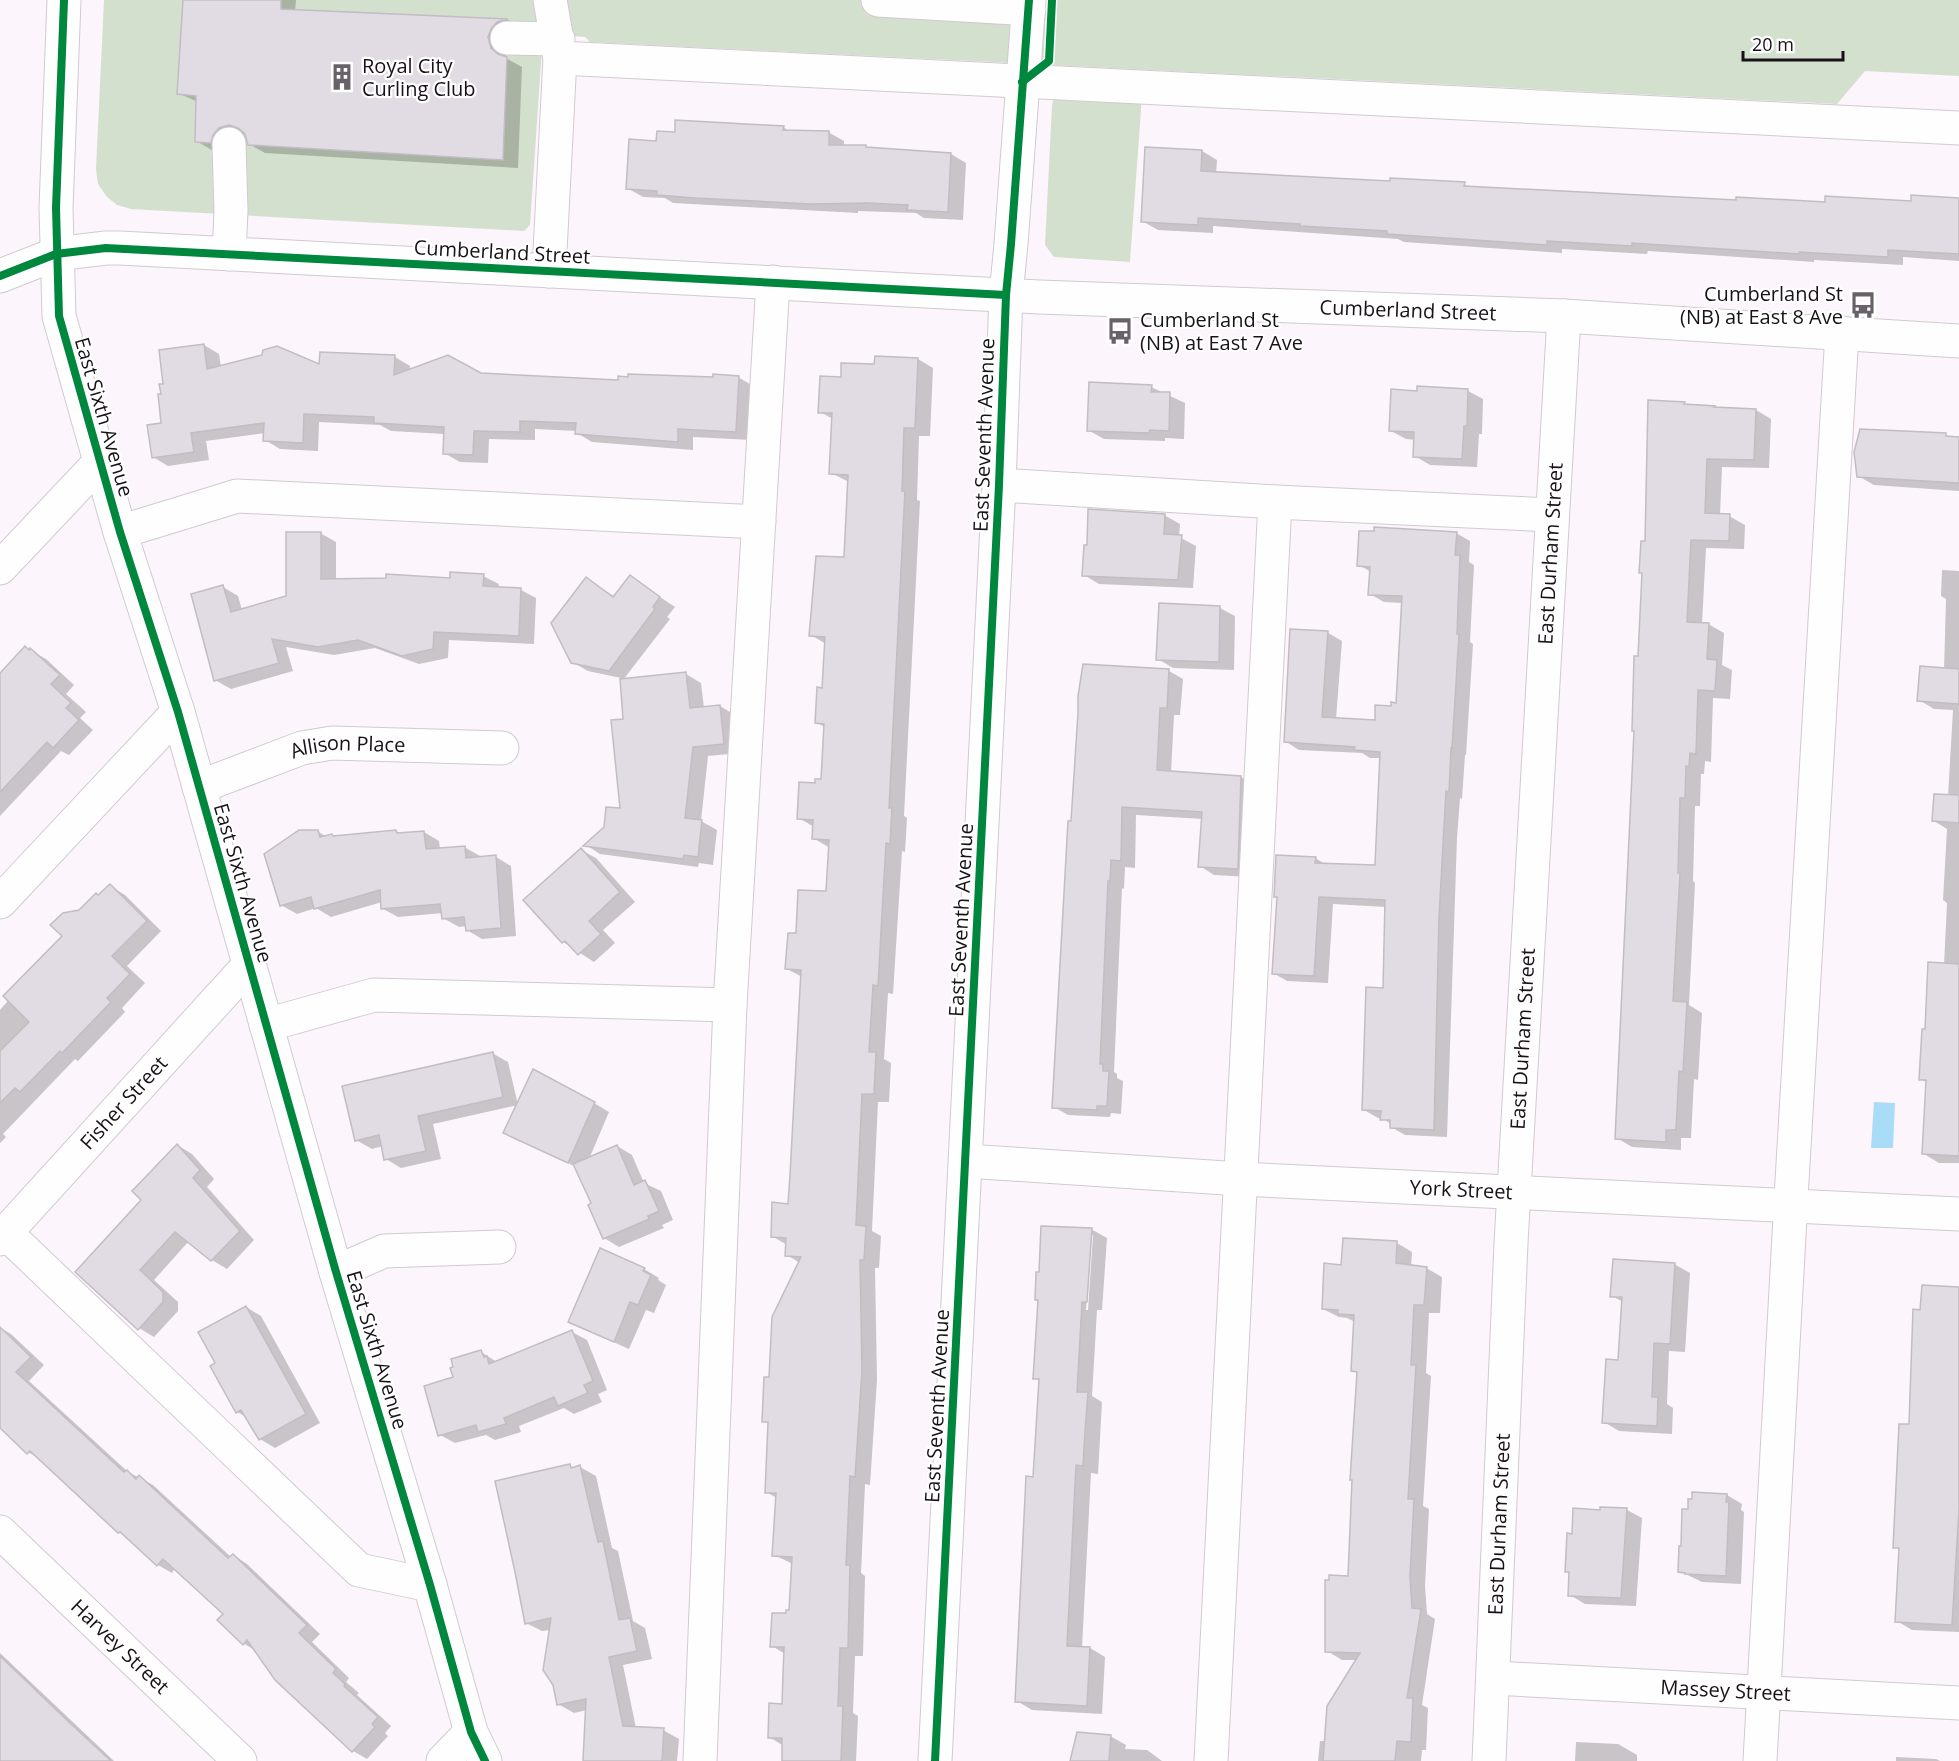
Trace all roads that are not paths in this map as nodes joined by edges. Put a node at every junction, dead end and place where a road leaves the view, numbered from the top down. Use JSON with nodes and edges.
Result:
{"nodes":[{"id":1,"x":64,"y":0,"type":"edge"},
{"id":2,"x":550,"y":0,"type":"edge"},
{"id":3,"x":878,"y":0,"type":"edge"},
{"id":4,"x":1028,"y":14,"type":"edge"},
{"id":5,"x":507,"y":38,"type":"dead end"},
{"id":6,"x":559,"y":48,"type":"junction"},
{"id":7,"x":1022,"y":82,"type":"junction"},
{"id":8,"x":1959,"y":128,"type":"edge"},
{"id":9,"x":229,"y":144,"type":"dead end"},
{"id":10,"x":56,"y":254,"type":"junction"},
{"id":11,"x":229,"y":254,"type":"junction"},
{"id":12,"x":549,"y":270,"type":"junction"},
{"id":13,"x":0,"y":276,"type":"edge"},
{"id":14,"x":773,"y":282,"type":"junction"},
{"id":15,"x":1006,"y":295,"type":"junction"},
{"id":16,"x":1564,"y":316,"type":"junction"},
{"id":17,"x":1842,"y":333,"type":"junction"},
{"id":18,"x":1959,"y":341,"type":"edge"},
{"id":19,"x":100,"y":462,"type":"junction"},
{"id":20,"x":999,"y":485,"type":"junction"},
{"id":21,"x":1275,"y":502,"type":"junction"},
{"id":22,"x":1552,"y":514,"type":"junction"},
{"id":23,"x":759,"y":522,"type":"junction"},
{"id":24,"x":120,"y":532,"type":"junction"},
{"id":25,"x":0,"y":567,"type":"edge"},
{"id":26,"x":178,"y":712,"type":"junction"},
{"id":27,"x":502,"y":748,"type":"dead end"},
{"id":28,"x":199,"y":787,"type":"junction"},
{"id":29,"x":0,"y":902,"type":"edge"},
{"id":30,"x":249,"y":966,"type":"junction"},
{"id":31,"x":730,"y":1005,"type":"junction"},
{"id":32,"x":266,"y":1025,"type":"junction"},
{"id":33,"x":966,"y":1161,"type":"junction"},
{"id":34,"x":1241,"y":1179,"type":"junction"},
{"id":35,"x":1515,"y":1193,"type":"junction"},
{"id":36,"x":1790,"y":1206,"type":"junction"},
{"id":37,"x":1959,"y":1214,"type":"edge"},
{"id":38,"x":3,"y":1236,"type":"edge"},
{"id":39,"x":499,"y":1247,"type":"dead end"},
{"id":40,"x":336,"y":1272,"type":"junction"},
{"id":41,"x":0,"y":1532,"type":"edge"},
{"id":42,"x":430,"y":1585,"type":"junction"},
{"id":43,"x":1494,"y":1678,"type":"junction"},
{"id":44,"x":1763,"y":1694,"type":"junction"},
{"id":45,"x":1959,"y":1702,"type":"edge"},
{"id":46,"x":471,"y":1732,"type":"junction"},
{"id":47,"x":240,"y":1761,"type":"edge"},
{"id":48,"x":444,"y":1761,"type":"edge"},
{"id":49,"x":485,"y":1761,"type":"edge"},
{"id":50,"x":700,"y":1761,"type":"edge"},
{"id":51,"x":935,"y":1761,"type":"edge"},
{"id":52,"x":1211,"y":1761,"type":"edge"},
{"id":53,"x":1489,"y":1761,"type":"edge"},
{"id":54,"x":1760,"y":1761,"type":"edge"}],
"edges":[{"from":1,"to":10,"type":"street","name":"East Sixth Avenue"},
{"from":2,"to":6,"type":"street"},
{"from":3,"to":4,"type":"street"},
{"from":4,"to":7,"type":"street","name":"East Seventh Avenue"},
{"from":5,"to":6,"type":"street"},
{"from":6,"to":7,"type":"street"},
{"from":6,"to":12,"type":"street"},
{"from":7,"to":8,"type":"street"},
{"from":7,"to":15,"type":"street","name":"East Seventh Avenue"},
{"from":9,"to":11,"type":"street"},
{"from":10,"to":11,"type":"street","name":"Cumberland Street"},
{"from":10,"to":13,"type":"street","name":"Cumberland Street"},
{"from":10,"to":19,"type":"street","name":"East Sixth Avenue"},
{"from":11,"to":12,"type":"street","name":"Cumberland Street"},
{"from":12,"to":14,"type":"street","name":"Cumberland Street"},
{"from":14,"to":15,"type":"street","name":"Cumberland Street"},
{"from":14,"to":23,"type":"street"},
{"from":15,"to":16,"type":"street","name":"Cumberland Street"},
{"from":15,"to":20,"type":"street","name":"East Seventh Avenue"},
{"from":16,"to":17,"type":"street","name":"Cumberland Street"},
{"from":16,"to":22,"type":"street","name":"East Durham Street"},
{"from":17,"to":18,"type":"street","name":"Cumberland Street"},
{"from":17,"to":36,"type":"street"},
{"from":19,"to":24,"type":"street","name":"East Sixth Avenue"},
{"from":19,"to":25,"type":"street"},
{"from":20,"to":21,"type":"street"},
{"from":20,"to":33,"type":"street","name":"East Seventh Avenue"},
{"from":21,"to":22,"type":"street"},
{"from":21,"to":34,"type":"street"},
{"from":22,"to":35,"type":"street","name":"East Durham Street"},
{"from":23,"to":24,"type":"street"},
{"from":23,"to":31,"type":"street"},
{"from":24,"to":26,"type":"street","name":"East Sixth Avenue"},
{"from":26,"to":28,"type":"street","name":"East Sixth Avenue"},
{"from":26,"to":29,"type":"street"},
{"from":27,"to":28,"type":"street","name":"Allison Place"},
{"from":28,"to":30,"type":"street","name":"East Sixth Avenue"},
{"from":30,"to":32,"type":"street","name":"East Sixth Avenue"},
{"from":30,"to":38,"type":"street","name":"Fisher Street"},
{"from":31,"to":32,"type":"street"},
{"from":31,"to":50,"type":"street"},
{"from":32,"to":40,"type":"street","name":"East Sixth Avenue"},
{"from":33,"to":34,"type":"street","name":"York Street"},
{"from":33,"to":51,"type":"street","name":"East Seventh Avenue"},
{"from":34,"to":35,"type":"street","name":"York Street"},
{"from":34,"to":52,"type":"street"},
{"from":35,"to":36,"type":"street","name":"York Street"},
{"from":35,"to":43,"type":"street","name":"East Durham Street"},
{"from":36,"to":37,"type":"street","name":"York Street"},
{"from":36,"to":44,"type":"street"},
{"from":38,"to":42,"type":"street"},
{"from":39,"to":40,"type":"street"},
{"from":40,"to":42,"type":"street","name":"East Sixth Avenue"},
{"from":41,"to":47,"type":"street","name":"Harvey Street"},
{"from":42,"to":46,"type":"street","name":"East Sixth Avenue"},
{"from":43,"to":44,"type":"street","name":"Massey Street"},
{"from":43,"to":53,"type":"street","name":"East Durham Street"},
{"from":44,"to":45,"type":"street","name":"Massey Street"},
{"from":44,"to":54,"type":"street"},
{"from":46,"to":48,"type":"street"},
{"from":46,"to":49,"type":"street","name":"East Sixth Avenue"}]}
